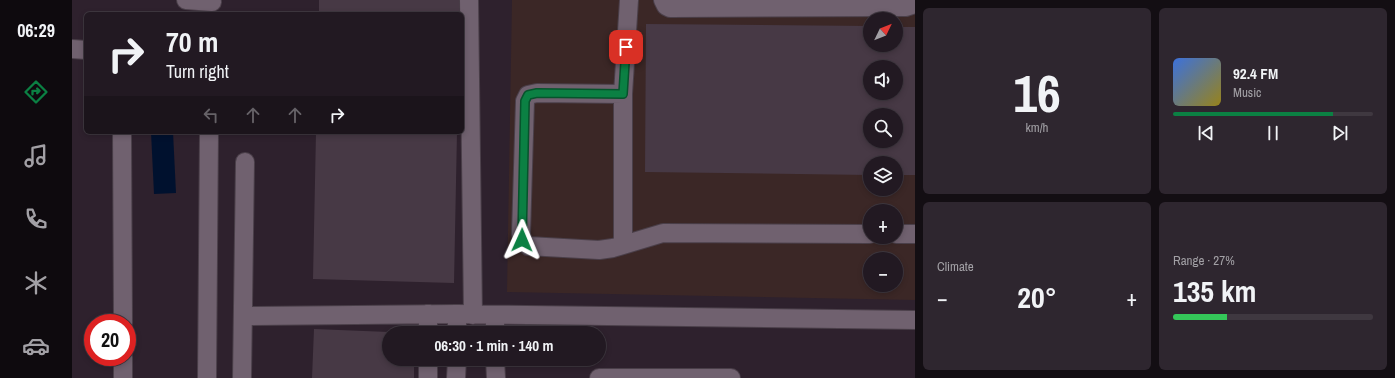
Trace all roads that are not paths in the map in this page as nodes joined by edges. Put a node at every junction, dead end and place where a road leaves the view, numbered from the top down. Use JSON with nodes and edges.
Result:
{"nodes":[{"id":1,"x":186,"y":0,"type":"edge"},
{"id":2,"x":469,"y":0,"type":"edge"},
{"id":3,"x":629,"y":0,"type":"edge"},
{"id":4,"x":663,"y":0,"type":"edge"},
{"id":5,"x":915,"y":4,"type":"edge"},
{"id":6,"x":212,"y":5,"type":"edge"},
{"id":7,"x":72,"y":49,"type":"edge"},
{"id":8,"x":84,"y":50,"type":"edge"},
{"id":9,"x":623,"y":94,"type":"junction"},
{"id":10,"x":122,"y":134,"type":"edge"},
{"id":11,"x":210,"y":134,"type":"edge"},
{"id":12,"x":245,"y":162,"type":"dead end"},
{"id":13,"x":863,"y":234,"type":"edge"},
{"id":14,"x":903,"y":234,"type":"edge"},
{"id":15,"x":915,"y":234,"type":"edge"},
{"id":16,"x":623,"y":244,"type":"junction"},
{"id":17,"x":123,"y":314,"type":"edge"},
{"id":18,"x":428,"y":314,"type":"junction"},
{"id":19,"x":465,"y":315,"type":"junction"},
{"id":20,"x":243,"y":316,"type":"junction"},
{"id":21,"x":915,"y":320,"type":"edge"},
{"id":22,"x":495,"y":324,"type":"edge"},
{"id":23,"x":428,"y":326,"type":"edge"},
{"id":24,"x":460,"y":326,"type":"edge"},
{"id":25,"x":123,"y":366,"type":"edge"},
{"id":26,"x":428,"y":366,"type":"edge"},
{"id":27,"x":457,"y":366,"type":"edge"},
{"id":28,"x":496,"y":366,"type":"edge"},
{"id":29,"x":123,"y":378,"type":"edge"},
{"id":30,"x":207,"y":378,"type":"edge"},
{"id":31,"x":242,"y":378,"type":"edge"},
{"id":32,"x":428,"y":378,"type":"edge"},
{"id":33,"x":456,"y":378,"type":"edge"},
{"id":34,"x":496,"y":378,"type":"edge"},
{"id":35,"x":599,"y":378,"type":"edge"},
{"id":36,"x":681,"y":378,"type":"edge"},
{"id":37,"x":731,"y":378,"type":"edge"}],
"edges":[{"from":1,"to":6,"type":"street"},
{"from":2,"to":19,"type":"street"},
{"from":3,"to":9,"type":"street"},
{"from":4,"to":5,"type":"street"},
{"from":7,"to":8,"type":"street"},
{"from":9,"to":16,"type":"street"},
{"from":9,"to":16,"type":"street"},
{"from":10,"to":17,"type":"street"},
{"from":11,"to":30,"type":"street"},
{"from":12,"to":20,"type":"street"},
{"from":13,"to":16,"type":"street"},
{"from":14,"to":15,"type":"street"},
{"from":18,"to":19,"type":"street"},
{"from":18,"to":20,"type":"street"},
{"from":18,"to":23,"type":"street"},
{"from":19,"to":22,"type":"street"},
{"from":19,"to":24,"type":"street"},
{"from":20,"to":31,"type":"street"},
{"from":21,"to":22,"type":"street"},
{"from":25,"to":29,"type":"street"},
{"from":26,"to":32,"type":"street"},
{"from":27,"to":33,"type":"street"},
{"from":28,"to":34,"type":"street"},
{"from":35,"to":36,"type":"street"},
{"from":36,"to":37,"type":"street"}]}
